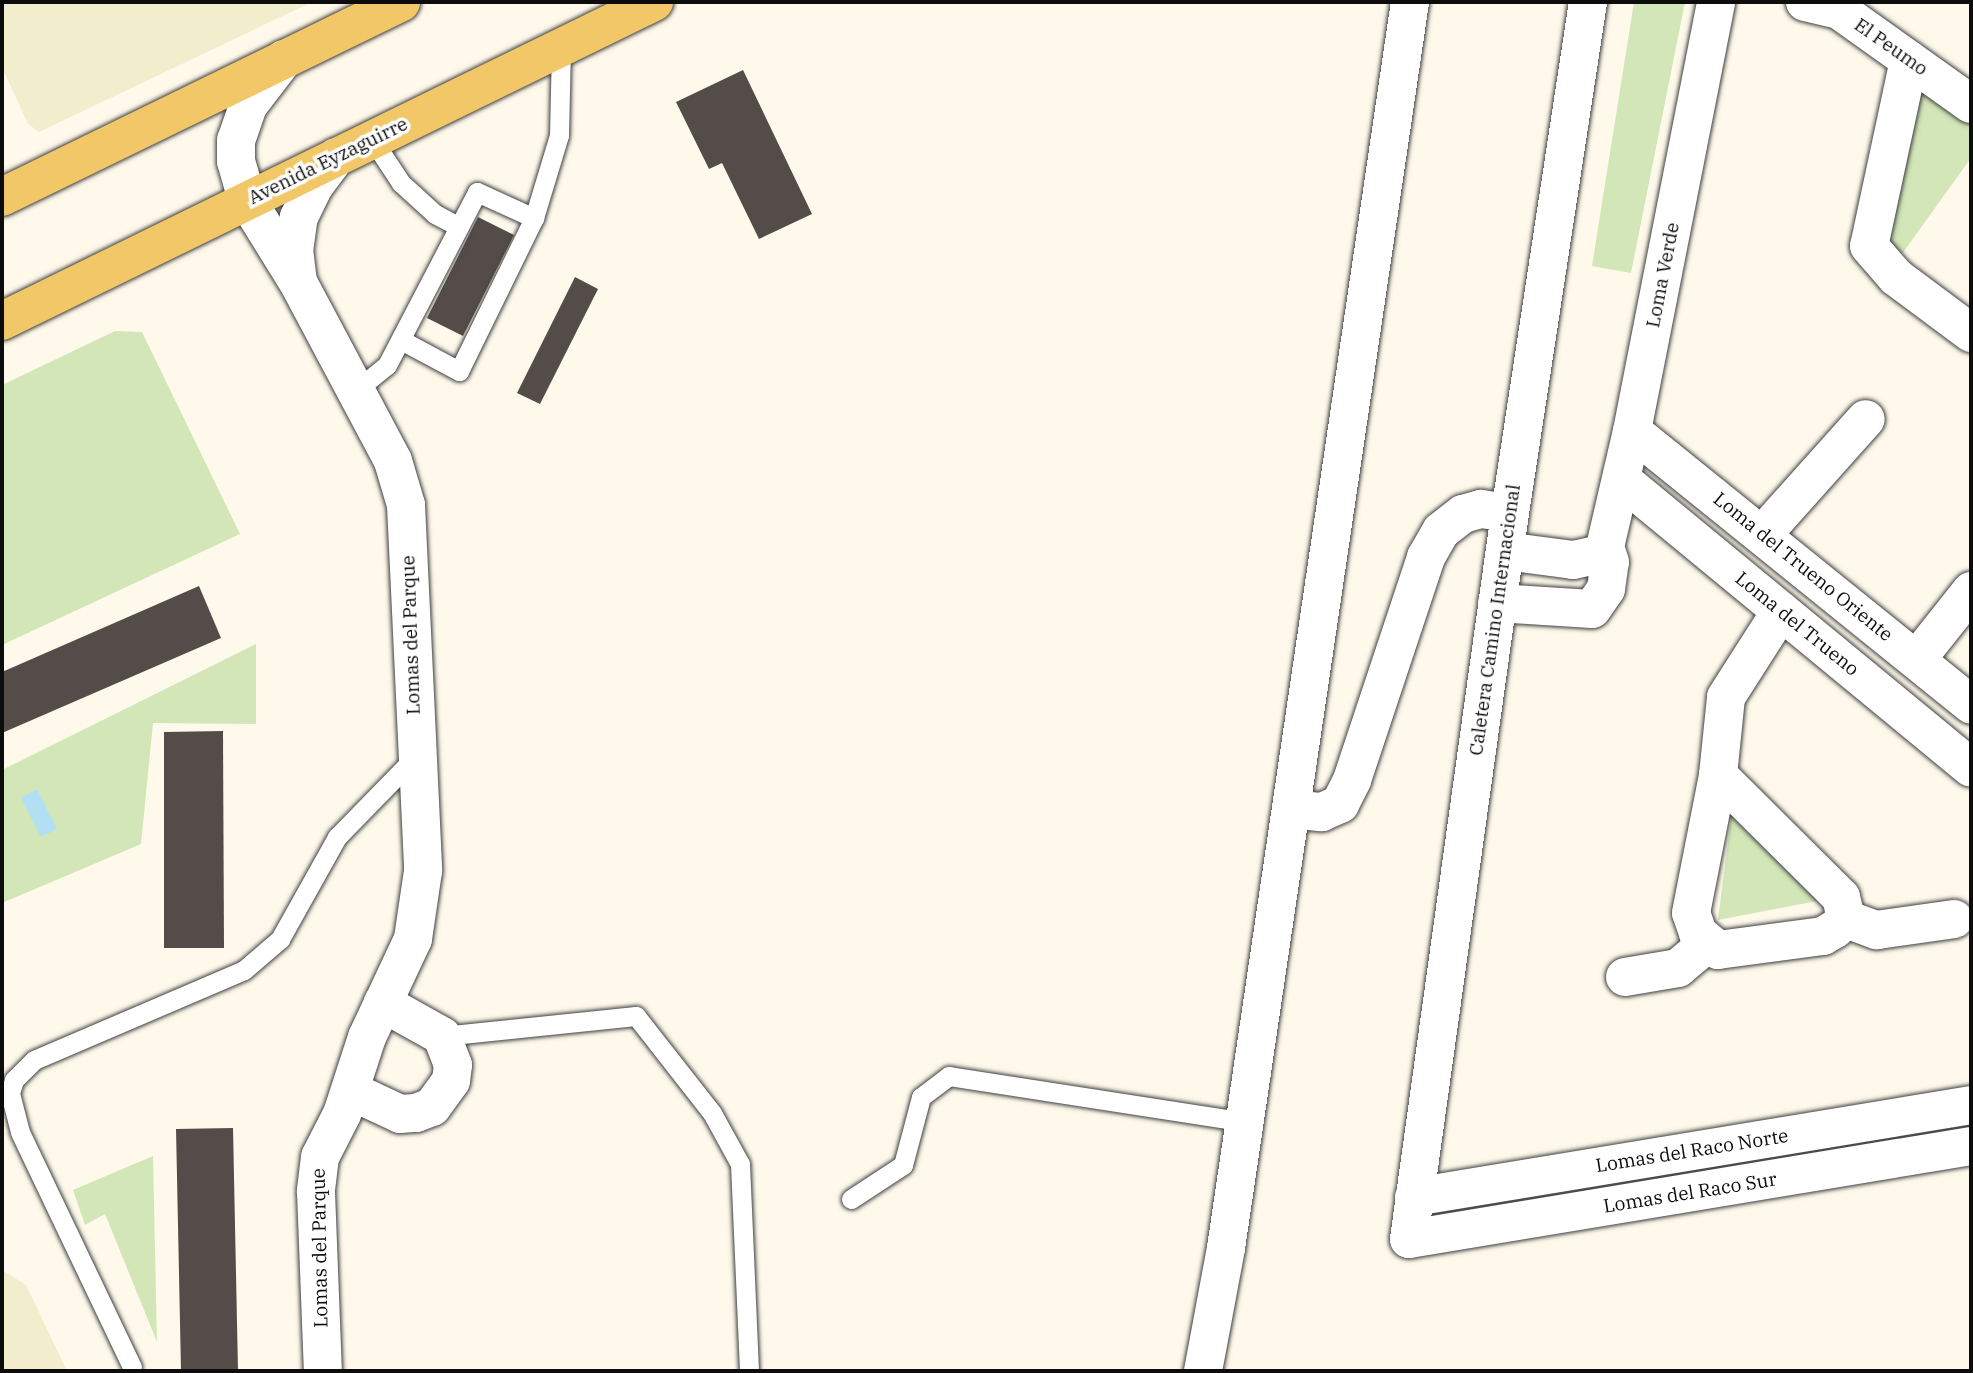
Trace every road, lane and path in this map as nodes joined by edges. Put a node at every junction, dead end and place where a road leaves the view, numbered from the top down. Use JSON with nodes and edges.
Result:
{"nodes":[{"id":1,"x":401,"y":2,"type":"edge"},
{"id":2,"x":654,"y":2,"type":"edge"},
{"id":3,"x":1410,"y":2,"type":"edge"},
{"id":4,"x":1588,"y":2,"type":"edge"},
{"id":5,"x":1716,"y":2,"type":"edge"},
{"id":6,"x":1805,"y":2,"type":"edge"},
{"id":7,"x":561,"y":47,"type":"junction"},
{"id":8,"x":284,"y":59,"type":"junction"},
{"id":9,"x":1909,"y":60,"type":"junction"},
{"id":10,"x":1971,"y":104,"type":"edge"},
{"id":11,"x":372,"y":139,"type":"junction"},
{"id":12,"x":337,"y":157,"type":"junction"},
{"id":13,"x":2,"y":197,"type":"edge"},
{"id":14,"x":247,"y":200,"type":"junction"},
{"id":15,"x":534,"y":218,"type":"junction"},
{"id":16,"x":459,"y":227,"type":"junction"},
{"id":17,"x":299,"y":284,"type":"junction"},
{"id":18,"x":2,"y":321,"type":"edge"},
{"id":19,"x":1971,"y":332,"type":"edge"},
{"id":20,"x":401,"y":340,"type":"junction"},
{"id":21,"x":355,"y":391,"type":"junction"},
{"id":22,"x":1866,"y":419,"type":"dead end"},
{"id":23,"x":1632,"y":432,"type":"junction"},
{"id":24,"x":1622,"y":480,"type":"junction"},
{"id":25,"x":1510,"y":513,"type":"junction"},
{"id":26,"x":1763,"y":534,"type":"junction"},
{"id":27,"x":1605,"y":547,"type":"junction"},
{"id":28,"x":1505,"y":551,"type":"junction"},
{"id":29,"x":1971,"y":591,"type":"edge"},
{"id":30,"x":1497,"y":603,"type":"junction"},
{"id":31,"x":1781,"y":611,"type":"junction"},
{"id":32,"x":1861,"y":614,"type":"junction"},
{"id":33,"x":1834,"y":654,"type":"junction"},
{"id":34,"x":1917,"y":659,"type":"junction"},
{"id":35,"x":1971,"y":705,"type":"edge"},
{"id":36,"x":416,"y":756,"type":"junction"},
{"id":37,"x":1971,"y":768,"type":"edge"},
{"id":38,"x":1718,"y":775,"type":"junction"},
{"id":39,"x":1291,"y":809,"type":"junction"},
{"id":40,"x":1846,"y":919,"type":"junction"},
{"id":41,"x":1954,"y":919,"type":"dead end"},
{"id":42,"x":1707,"y":944,"type":"junction"},
{"id":43,"x":1625,"y":976,"type":"dead end"},
{"id":44,"x":383,"y":1003,"type":"junction"},
{"id":45,"x":442,"y":1036,"type":"junction"},
{"id":46,"x":351,"y":1091,"type":"junction"},
{"id":47,"x":1971,"y":1105,"type":"edge"},
{"id":48,"x":1244,"y":1122,"type":"junction"},
{"id":49,"x":1971,"y":1146,"type":"edge"},
{"id":50,"x":1548,"y":1175,"type":"junction"},
{"id":51,"x":1414,"y":1197,"type":"junction"},
{"id":52,"x":851,"y":1199,"type":"dead end"},
{"id":53,"x":1554,"y":1215,"type":"junction"},
{"id":54,"x":1409,"y":1239,"type":"joint"},
{"id":55,"x":132,"y":1367,"type":"dead end"},
{"id":56,"x":323,"y":1371,"type":"edge"},
{"id":57,"x":749,"y":1371,"type":"edge"},
{"id":58,"x":1203,"y":1371,"type":"edge"}],
"edges":[{"from":1,"to":8,"type":"main road"},
{"from":2,"to":7,"type":"main road","name":"Avenida Eyzaguirre"},
{"from":3,"to":39,"type":"street"},
{"from":4,"to":25,"type":"street","name":"Caletera Camino Internacional"},
{"from":5,"to":23,"type":"street","name":"Loma Verde"},
{"from":6,"to":9,"type":"street","name":"El Peumo"},
{"from":7,"to":11,"type":"main road","name":"Avenida Eyzaguirre"},
{"from":7,"to":15,"type":"lane"},
{"from":8,"to":13,"type":"main road"},
{"from":8,"to":14,"type":"street","name":"Lomas del Parque"},
{"from":9,"to":10,"type":"street","name":"El Peumo"},
{"from":9,"to":19,"type":"street"},
{"from":11,"to":12,"type":"main road","name":"Avenida Eyzaguirre"},
{"from":11,"to":16,"type":"lane"},
{"from":12,"to":14,"type":"main road","name":"Avenida Eyzaguirre"},
{"from":12,"to":17,"type":"street","name":"Lomas del Parque"},
{"from":14,"to":17,"type":"street","name":"Lomas del Parque"},
{"from":14,"to":18,"type":"main road","name":"Avenida Eyzaguirre"},
{"from":15,"to":16,"type":"lane"},
{"from":15,"to":20,"type":"lane"},
{"from":16,"to":20,"type":"lane"},
{"from":17,"to":21,"type":"street","name":"Lomas del Parque"},
{"from":20,"to":21,"type":"lane"},
{"from":21,"to":36,"type":"street","name":"Lomas del Parque"},
{"from":22,"to":26,"type":"street"},
{"from":23,"to":24,"type":"street","name":"Loma Verde"},
{"from":23,"to":26,"type":"street","name":"Loma del Trueno Oriente"},
{"from":24,"to":27,"type":"street","name":"Loma Verde"},
{"from":24,"to":31,"type":"street","name":"Loma del Trueno"},
{"from":25,"to":28,"type":"street","name":"Caletera Camino Internacional"},
{"from":25,"to":39,"type":"street"},
{"from":26,"to":32,"type":"street","name":"Loma del Trueno Oriente"},
{"from":27,"to":28,"type":"street"},
{"from":27,"to":30,"type":"street","name":"Loma Verde"},
{"from":28,"to":30,"type":"street","name":"Caletera Camino Internacional"},
{"from":29,"to":34,"type":"street"},
{"from":30,"to":51,"type":"street","name":"Caletera Camino Internacional"},
{"from":31,"to":33,"type":"street","name":"Loma del Trueno"},
{"from":31,"to":38,"type":"street"},
{"from":32,"to":33,"type":"street"},
{"from":32,"to":34,"type":"street","name":"Loma del Trueno Oriente"},
{"from":33,"to":37,"type":"street","name":"Loma del Trueno"},
{"from":34,"to":35,"type":"street","name":"Loma del Trueno Oriente"},
{"from":36,"to":44,"type":"street","name":"Lomas del Parque"},
{"from":36,"to":55,"type":"lane"},
{"from":38,"to":40,"type":"street"},
{"from":38,"to":42,"type":"street"},
{"from":39,"to":48,"type":"street"},
{"from":40,"to":41,"type":"street"},
{"from":40,"to":42,"type":"street"},
{"from":42,"to":43,"type":"street"},
{"from":44,"to":45,"type":"street"},
{"from":44,"to":46,"type":"street","name":"Lomas del Parque"},
{"from":45,"to":46,"type":"street"},
{"from":45,"to":57,"type":"lane"},
{"from":46,"to":56,"type":"street","name":"Lomas del Parque"},
{"from":47,"to":50,"type":"street","name":"Lomas del Raco Norte"},
{"from":48,"to":52,"type":"lane"},
{"from":48,"to":58,"type":"street"},
{"from":49,"to":53,"type":"street","name":"Lomas del Raco Sur"},
{"from":50,"to":51,"type":"street","name":"Lomas del Raco Norte"},
{"from":50,"to":53,"type":"street"},
{"from":51,"to":54,"type":"street","name":"Caletera Camino Internacional"},
{"from":53,"to":54,"type":"street","name":"Lomas del Raco Sur"}]}
